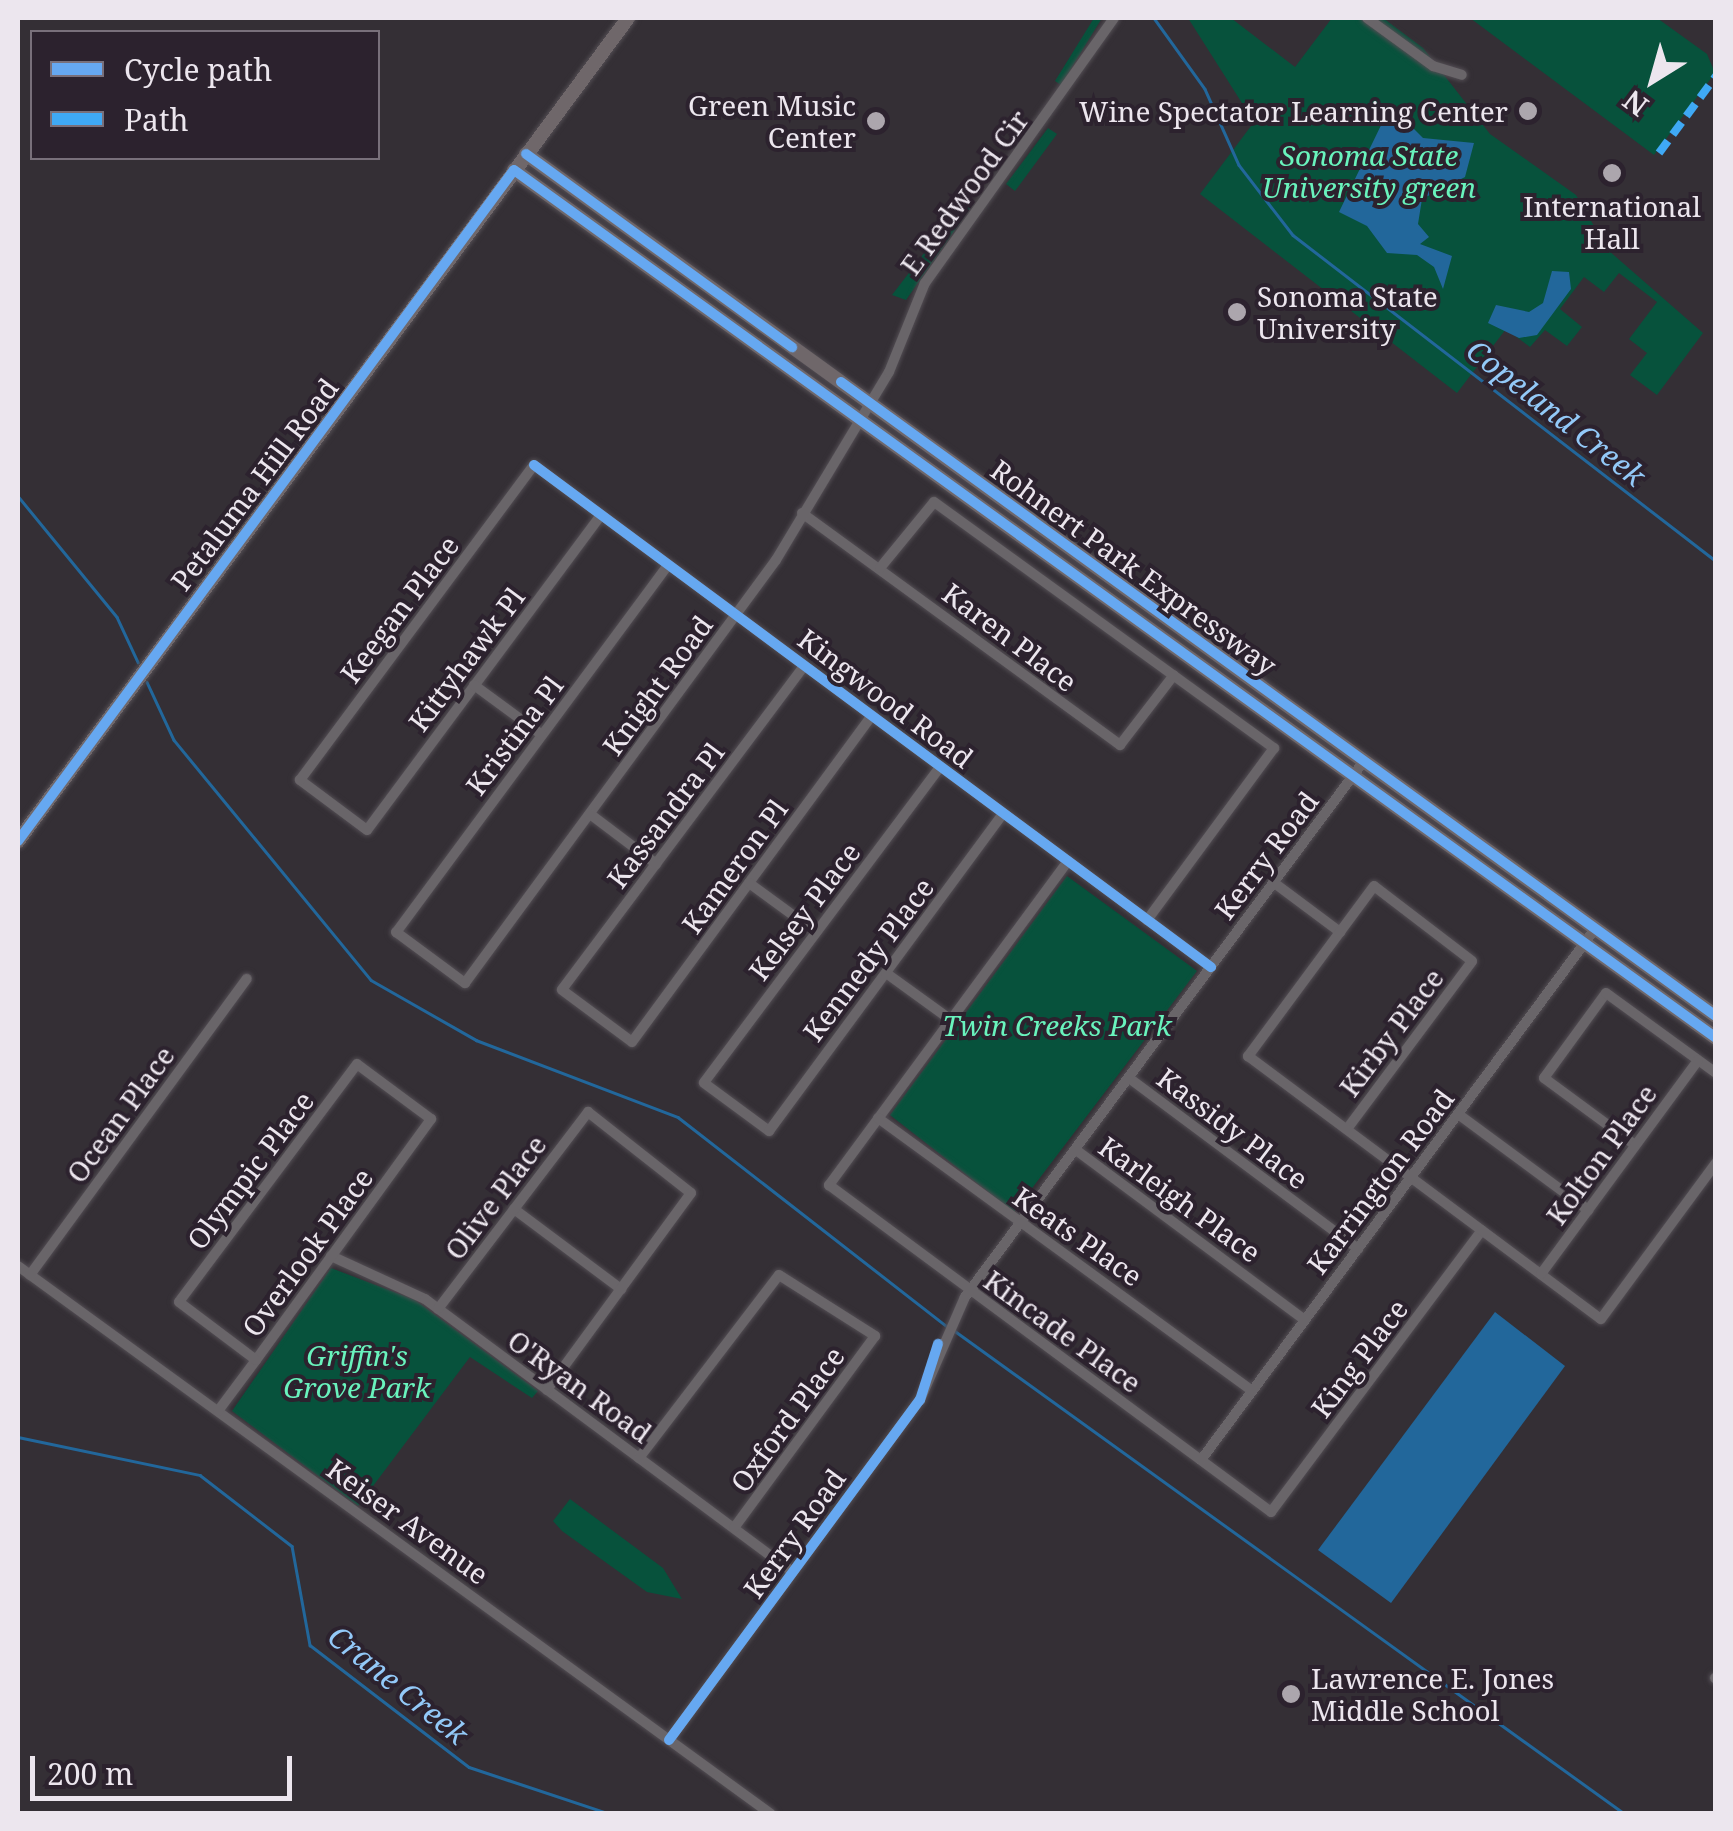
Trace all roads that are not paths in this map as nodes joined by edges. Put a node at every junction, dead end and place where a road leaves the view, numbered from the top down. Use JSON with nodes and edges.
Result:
{"nodes":[{"id":1,"x":628,"y":18,"type":"edge"},
{"id":2,"x":1114,"y":18,"type":"edge"},
{"id":3,"x":1367,"y":18,"type":"edge"},
{"id":4,"x":1462,"y":74,"type":"dead end"},
{"id":5,"x":526,"y":154,"type":"junction"},
{"id":6,"x":514,"y":170,"type":"junction"},
{"id":7,"x":870,"y":404,"type":"junction"},
{"id":8,"x":860,"y":418,"type":"junction"},
{"id":9,"x":534,"y":465,"type":"joint"},
{"id":10,"x":802,"y":513,"type":"junction"},
{"id":11,"x":600,"y":515,"type":"junction"},
{"id":12,"x":668,"y":566,"type":"junction"},
{"id":13,"x":880,"y":568,"type":"junction"},
{"id":14,"x":737,"y":615,"type":"junction"},
{"id":15,"x":804,"y":666,"type":"junction"},
{"id":16,"x":1174,"y":675,"type":"junction"},
{"id":17,"x":474,"y":685,"type":"junction"},
{"id":18,"x":871,"y":717,"type":"junction"},
{"id":19,"x":542,"y":735,"type":"junction"},
{"id":20,"x":1364,"y":761,"type":"junction"},
{"id":21,"x":940,"y":767,"type":"junction"},
{"id":22,"x":1353,"y":776,"type":"junction"},
{"id":23,"x":590,"y":814,"type":"junction"},
{"id":24,"x":1004,"y":814,"type":"junction"},
{"id":25,"x":367,"y":830,"type":"joint"},
{"id":26,"x":18,"y":841,"type":"edge"},
{"id":27,"x":1068,"y":862,"type":"junction"},
{"id":28,"x":656,"y":864,"type":"junction"},
{"id":29,"x":1274,"y":882,"type":"junction"},
{"id":30,"x":749,"y":883,"type":"junction"},
{"id":31,"x":1147,"y":920,"type":"junction"},
{"id":32,"x":1595,"y":929,"type":"junction"},
{"id":33,"x":816,"y":932,"type":"junction"},
{"id":34,"x":1340,"y":932,"type":"junction"},
{"id":35,"x":1584,"y":944,"type":"junction"},
{"id":36,"x":1211,"y":968,"type":"junction"},
{"id":37,"x":886,"y":973,"type":"junction"},
{"id":38,"x":247,"y":980,"type":"dead end"},
{"id":39,"x":465,"y":983,"type":"joint"},
{"id":40,"x":1716,"y":1016,"type":"edge"},
{"id":41,"x":951,"y":1020,"type":"junction"},
{"id":42,"x":1716,"y":1038,"type":"edge"},
{"id":43,"x":632,"y":1042,"type":"joint"},
{"id":44,"x":1698,"y":1060,"type":"junction"},
{"id":45,"x":357,"y":1064,"type":"joint"},
{"id":46,"x":1716,"y":1073,"type":"edge"},
{"id":47,"x":1129,"y":1078,"type":"junction"},
{"id":48,"x":1458,"y":1114,"type":"junction"},
{"id":49,"x":878,"y":1118,"type":"junction"},
{"id":50,"x":1347,"y":1129,"type":"junction"},
{"id":51,"x":769,"y":1131,"type":"joint"},
{"id":52,"x":1635,"y":1145,"type":"junction"},
{"id":53,"x":1076,"y":1150,"type":"junction"},
{"id":54,"x":1716,"y":1163,"type":"edge"},
{"id":55,"x":1410,"y":1177,"type":"junction"},
{"id":56,"x":514,"y":1209,"type":"junction"},
{"id":57,"x":1588,"y":1210,"type":"junction"},
{"id":58,"x":1022,"y":1222,"type":"junction"},
{"id":59,"x":1482,"y":1230,"type":"junction"},
{"id":60,"x":1358,"y":1248,"type":"junction"},
{"id":61,"x":331,"y":1256,"type":"junction"},
{"id":62,"x":18,"y":1266,"type":"edge"},
{"id":63,"x":1541,"y":1274,"type":"junction"},
{"id":64,"x":30,"y":1275,"type":"junction"},
{"id":65,"x":621,"y":1289,"type":"junction"},
{"id":66,"x":971,"y":1290,"type":"junction"},
{"id":67,"x":438,"y":1309,"type":"junction"},
{"id":68,"x":1305,"y":1320,"type":"junction"},
{"id":69,"x":256,"y":1360,"type":"junction"},
{"id":70,"x":547,"y":1390,"type":"junction"},
{"id":71,"x":1252,"y":1391,"type":"junction"},
{"id":72,"x":218,"y":1410,"type":"junction"},
{"id":73,"x":639,"y":1458,"type":"junction"},
{"id":74,"x":1201,"y":1460,"type":"junction"},
{"id":75,"x":1271,"y":1512,"type":"joint"},
{"id":76,"x":734,"y":1528,"type":"junction"},
{"id":77,"x":792,"y":1572,"type":"junction"},
{"id":78,"x":669,"y":1740,"type":"junction"},
{"id":79,"x":770,"y":1814,"type":"edge"}],
"edges":[{"from":1,"to":5,"type":"main road","name":"Petaluma Hill Road"},
{"from":2,"to":7,"type":"street","name":"E Redwood Cir"},
{"from":3,"to":4,"type":"street"},
{"from":5,"to":6,"type":"main road","name":"Petaluma Hill Road"},
{"from":5,"to":7,"type":"main road","name":"Rohnert Park Expressway"},
{"from":6,"to":8,"type":"main road","name":"Rohnert Park Expressway"},
{"from":6,"to":26,"type":"main road","name":"Petaluma Hill Road"},
{"from":7,"to":8,"type":"street","name":"Knight Road"},
{"from":7,"to":20,"type":"main road","name":"Rohnert Park Expressway"},
{"from":8,"to":10,"type":"street","name":"Knight Road"},
{"from":8,"to":22,"type":"main road","name":"Rohnert Park Expressway"},
{"from":9,"to":11,"type":"street","name":"Kingwood Road"},
{"from":9,"to":25,"type":"street","name":"Keegan Place"},
{"from":10,"to":13,"type":"street","name":"Karen Place"},
{"from":10,"to":14,"type":"street","name":"Knight Road"},
{"from":11,"to":12,"type":"street","name":"Kingwood Road"},
{"from":11,"to":17,"type":"street","name":"Kittyhawk Pl"},
{"from":12,"to":14,"type":"street","name":"Kingwood Road"},
{"from":12,"to":19,"type":"street","name":"Kristina Pl"},
{"from":13,"to":16,"type":"street"},
{"from":13,"to":16,"type":"street","name":"Karen Place"},
{"from":14,"to":15,"type":"street","name":"Kingwood Road"},
{"from":14,"to":23,"type":"street","name":"Knight Road"},
{"from":15,"to":18,"type":"street","name":"Kingwood Road"},
{"from":15,"to":28,"type":"street","name":"Kassandra Pl"},
{"from":16,"to":31,"type":"street"},
{"from":17,"to":19,"type":"street"},
{"from":17,"to":25,"type":"street","name":"Kittyhawk Pl"},
{"from":18,"to":21,"type":"street","name":"Kingwood Road"},
{"from":18,"to":30,"type":"street","name":"Kameron Pl"},
{"from":19,"to":39,"type":"street","name":"Kristina Pl"},
{"from":20,"to":22,"type":"street","name":"Kerry Road"},
{"from":20,"to":32,"type":"main road","name":"Rohnert Park Expressway"},
{"from":21,"to":24,"type":"street","name":"Kingwood Road"},
{"from":21,"to":33,"type":"street","name":"Kelsey Place"},
{"from":22,"to":29,"type":"street","name":"Kerry Road"},
{"from":22,"to":35,"type":"main road","name":"Rohnert Park Expressway"},
{"from":23,"to":28,"type":"street"},
{"from":23,"to":39,"type":"street","name":"Knight Road"},
{"from":24,"to":27,"type":"street","name":"Kingwood Road"},
{"from":24,"to":37,"type":"street","name":"Kennedy Place"},
{"from":27,"to":31,"type":"street","name":"Kingwood Road"},
{"from":27,"to":41,"type":"street"},
{"from":28,"to":43,"type":"street","name":"Kassandra Pl"},
{"from":29,"to":34,"type":"street"},
{"from":29,"to":36,"type":"street","name":"Kerry Road"},
{"from":30,"to":33,"type":"street"},
{"from":30,"to":43,"type":"street","name":"Kameron Pl"},
{"from":31,"to":36,"type":"street","name":"Kingwood Road"},
{"from":32,"to":35,"type":"street","name":"Karrington Road"},
{"from":32,"to":40,"type":"main road","name":"Rohnert Park Expressway"},
{"from":33,"to":51,"type":"street","name":"Kelsey Place"},
{"from":34,"to":50,"type":"street"},
{"from":34,"to":50,"type":"street","name":"Kirby Place"},
{"from":35,"to":42,"type":"main road","name":"Rohnert Park Expressway"},
{"from":35,"to":48,"type":"street","name":"Karrington Road"},
{"from":36,"to":47,"type":"street","name":"Kerry Road"},
{"from":37,"to":41,"type":"street"},
{"from":37,"to":51,"type":"street","name":"Kennedy Place"},
{"from":38,"to":64,"type":"street","name":"Ocean Place"},
{"from":41,"to":49,"type":"street"},
{"from":44,"to":46,"type":"street"},
{"from":44,"to":52,"type":"street","name":"Kolton Place"},
{"from":44,"to":52,"type":"street"},
{"from":45,"to":61,"type":"street","name":"Overlook Place"},
{"from":45,"to":69,"type":"street","name":"Olympic Place"},
{"from":47,"to":53,"type":"street","name":"Kerry Road"},
{"from":47,"to":60,"type":"street","name":"Kassidy Place"},
{"from":48,"to":55,"type":"street","name":"Karrington Road"},
{"from":48,"to":57,"type":"street"},
{"from":49,"to":58,"type":"street","name":"Keats Place"},
{"from":49,"to":66,"type":"street","name":"Kincade Place"},
{"from":50,"to":55,"type":"street"},
{"from":52,"to":57,"type":"street","name":"Kolton Place"},
{"from":53,"to":58,"type":"street","name":"Kerry Road"},
{"from":53,"to":68,"type":"street","name":"Karleigh Place"},
{"from":54,"to":63,"type":"street"},
{"from":55,"to":59,"type":"street"},
{"from":55,"to":60,"type":"street","name":"Karrington Road"},
{"from":56,"to":65,"type":"street"},
{"from":56,"to":65,"type":"street","name":"Olive Place"},
{"from":56,"to":67,"type":"street","name":"Olive Place"},
{"from":57,"to":63,"type":"street","name":"Kolton Place"},
{"from":58,"to":66,"type":"street","name":"Kerry Road"},
{"from":58,"to":71,"type":"street","name":"Keats Place"},
{"from":59,"to":63,"type":"street"},
{"from":59,"to":75,"type":"street","name":"King Place"},
{"from":60,"to":68,"type":"street","name":"Karrington Road"},
{"from":61,"to":67,"type":"street","name":"O'Ryan Road"},
{"from":61,"to":69,"type":"street","name":"Overlook Place"},
{"from":62,"to":64,"type":"street","name":"Keiser Avenue"},
{"from":64,"to":72,"type":"street","name":"Keiser Avenue"},
{"from":65,"to":70,"type":"street"},
{"from":66,"to":74,"type":"street","name":"Kincade Place"},
{"from":66,"to":77,"type":"street","name":"Kerry Road"},
{"from":67,"to":70,"type":"street","name":"O'Ryan Road"},
{"from":68,"to":71,"type":"street","name":"Karrington Road"},
{"from":69,"to":72,"type":"street","name":"Overlook Place"},
{"from":70,"to":73,"type":"street","name":"O'Ryan Road"},
{"from":71,"to":74,"type":"street","name":"Karrington Road"},
{"from":72,"to":78,"type":"street","name":"Keiser Avenue"},
{"from":73,"to":76,"type":"street","name":"O'Ryan Road"},
{"from":73,"to":76,"type":"street","name":"Oxford Place"},
{"from":74,"to":75,"type":"street","name":"Kincade Place"},
{"from":76,"to":77,"type":"street","name":"O'Ryan Road"},
{"from":77,"to":78,"type":"street","name":"Kerry Road"},
{"from":78,"to":79,"type":"street","name":"Keiser Avenue"}]}
